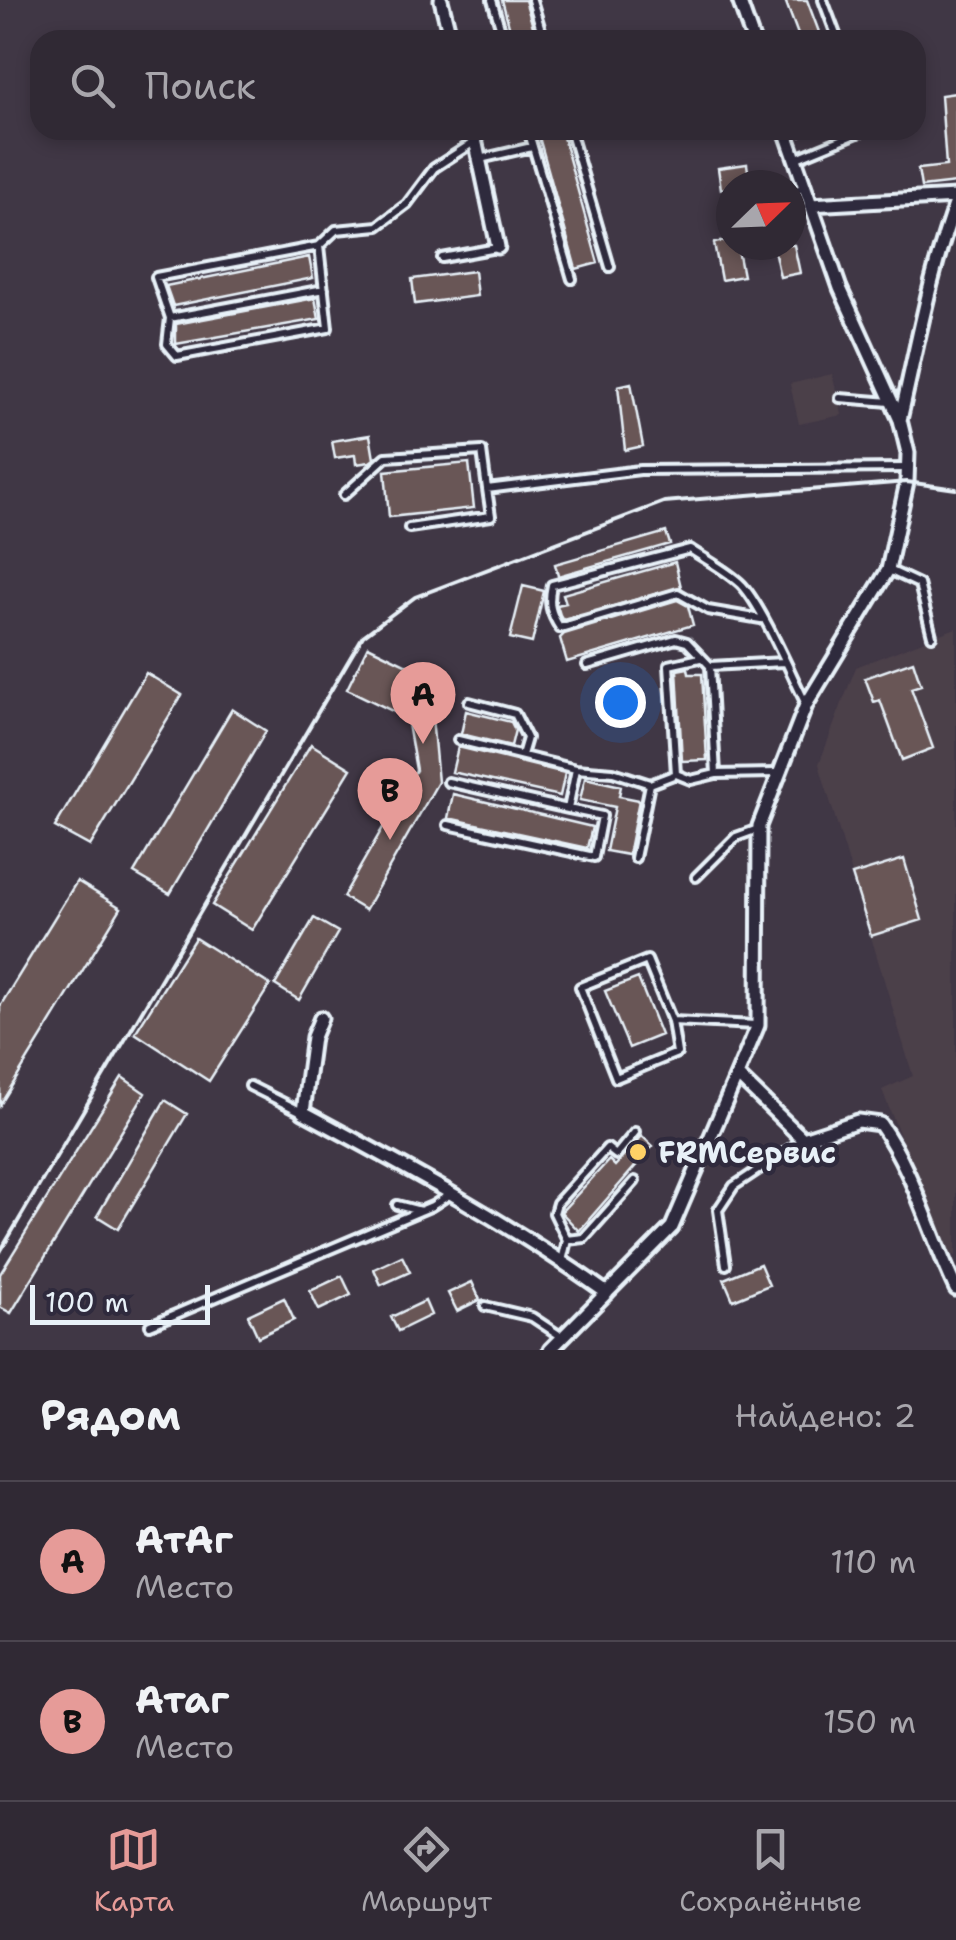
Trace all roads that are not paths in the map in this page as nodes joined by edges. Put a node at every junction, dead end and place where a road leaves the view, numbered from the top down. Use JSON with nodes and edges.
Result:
{"nodes":[{"id":1,"x":443,"y":0,"type":"edge"},
{"id":2,"x":492,"y":0,"type":"edge"},
{"id":3,"x":532,"y":0,"type":"edge"},
{"id":4,"x":739,"y":0,"type":"edge"},
{"id":5,"x":823,"y":0,"type":"edge"},
{"id":6,"x":449,"y":30,"type":"edge"},
{"id":7,"x":501,"y":30,"type":"edge"},
{"id":8,"x":541,"y":30,"type":"edge"},
{"id":9,"x":750,"y":30,"type":"edge"},
{"id":10,"x":834,"y":30,"type":"edge"},
{"id":11,"x":469,"y":140,"type":"edge"},
{"id":12,"x":475,"y":140,"type":"edge"},
{"id":13,"x":530,"y":140,"type":"edge"},
{"id":14,"x":573,"y":140,"type":"edge"},
{"id":15,"x":791,"y":140,"type":"edge"},
{"id":16,"x":840,"y":140,"type":"edge"},
{"id":17,"x":532,"y":147,"type":"junction"},
{"id":18,"x":801,"y":156,"type":"junction"},
{"id":19,"x":480,"y":158,"type":"junction"},
{"id":20,"x":800,"y":170,"type":"edge"},
{"id":21,"x":806,"y":200,"type":"edge"},
{"id":22,"x":956,"y":200,"type":"edge"},
{"id":23,"x":810,"y":205,"type":"junction"},
{"id":24,"x":318,"y":246,"type":"junction"},
{"id":25,"x":498,"y":247,"type":"joint"},
{"id":26,"x":442,"y":258,"type":"dead end"},
{"id":27,"x":610,"y":267,"type":"dead end"},
{"id":28,"x":572,"y":279,"type":"dead end"},
{"id":29,"x":324,"y":288,"type":"junction"},
{"id":30,"x":170,"y":318,"type":"junction"},
{"id":31,"x":840,"y":398,"type":"dead end"},
{"id":32,"x":891,"y":402,"type":"junction"},
{"id":33,"x":900,"y":420,"type":"junction"},
{"id":34,"x":908,"y":468,"type":"junction"},
{"id":35,"x":487,"y":488,"type":"junction"},
{"id":36,"x":344,"y":495,"type":"dead end"},
{"id":37,"x":410,"y":528,"type":"dead end"},
{"id":38,"x":888,"y":570,"type":"junction"},
{"id":39,"x":761,"y":619,"type":"junction"},
{"id":40,"x":932,"y":636,"type":"dead end"},
{"id":41,"x":700,"y":658,"type":"junction"},
{"id":42,"x":784,"y":662,"type":"junction"},
{"id":43,"x":587,"y":665,"type":"dead end"},
{"id":44,"x":710,"y":666,"type":"junction"},
{"id":45,"x":469,"y":702,"type":"dead end"},
{"id":46,"x":806,"y":705,"type":"junction"},
{"id":47,"x":458,"y":740,"type":"dead end"},
{"id":48,"x":522,"y":756,"type":"junction"},
{"id":49,"x":576,"y":769,"type":"junction"},
{"id":50,"x":776,"y":773,"type":"junction"},
{"id":51,"x":676,"y":774,"type":"junction"},
{"id":52,"x":716,"y":774,"type":"junction"},
{"id":53,"x":448,"y":782,"type":"dead end"},
{"id":54,"x":650,"y":784,"type":"junction"},
{"id":55,"x":568,"y":809,"type":"junction"},
{"id":56,"x":448,"y":825,"type":"dead end"},
{"id":57,"x":759,"y":829,"type":"junction"},
{"id":58,"x":635,"y":858,"type":"dead end"},
{"id":59,"x":696,"y":877,"type":"dead end"},
{"id":60,"x":321,"y":1018,"type":"dead end"},
{"id":61,"x":672,"y":1021,"type":"junction"},
{"id":62,"x":758,"y":1025,"type":"junction"},
{"id":63,"x":737,"y":1075,"type":"junction"},
{"id":64,"x":250,"y":1086,"type":"dead end"},
{"id":65,"x":304,"y":1112,"type":"junction"},
{"id":66,"x":635,"y":1132,"type":"dead end"},
{"id":67,"x":804,"y":1139,"type":"junction"},
{"id":68,"x":636,"y":1180,"type":"dead end"},
{"id":69,"x":453,"y":1193,"type":"junction"},
{"id":70,"x":397,"y":1205,"type":"dead end"},
{"id":71,"x":420,"y":1211,"type":"junction"},
{"id":72,"x":567,"y":1240,"type":"junction"},
{"id":73,"x":562,"y":1261,"type":"junction"},
{"id":74,"x":726,"y":1266,"type":"dead end"},
{"id":75,"x":956,"y":1289,"type":"edge"},
{"id":76,"x":607,"y":1294,"type":"junction"},
{"id":77,"x":485,"y":1306,"type":"dead end"},
{"id":78,"x":150,"y":1324,"type":"dead end"},
{"id":79,"x":562,"y":1337,"type":"junction"},
{"id":80,"x":550,"y":1350,"type":"edge"}],
"edges":[{"from":1,"to":6,"type":"street"},
{"from":2,"to":7,"type":"lane"},
{"from":3,"to":8,"type":"lane"},
{"from":4,"to":9,"type":"street"},
{"from":5,"to":10,"type":"lane"},
{"from":11,"to":24,"type":"lane"},
{"from":12,"to":19,"type":"street"},
{"from":13,"to":17,"type":"lane"},
{"from":14,"to":27,"type":"lane"},
{"from":15,"to":18,"type":"street"},
{"from":16,"to":18,"type":"lane"},
{"from":17,"to":19,"type":"lane"},
{"from":17,"to":28,"type":"lane"},
{"from":18,"to":20,"type":"street"},
{"from":19,"to":25,"type":"street"},
{"from":21,"to":23,"type":"street"},
{"from":22,"to":23,"type":"street"},
{"from":22,"to":33,"type":"street"},
{"from":23,"to":32,"type":"street"},
{"from":24,"to":29,"type":"lane"},
{"from":24,"to":30,"type":"lane"},
{"from":25,"to":26,"type":"lane"},
{"from":29,"to":30,"type":"lane"},
{"from":29,"to":30,"type":"lane"},
{"from":31,"to":32,"type":"lane"},
{"from":32,"to":33,"type":"street"},
{"from":33,"to":34,"type":"street"},
{"from":34,"to":35,"type":"lane"},
{"from":34,"to":38,"type":"street"},
{"from":35,"to":36,"type":"lane"},
{"from":35,"to":37,"type":"lane"},
{"from":38,"to":40,"type":"lane"},
{"from":38,"to":46,"type":"street"},
{"from":39,"to":39,"type":"lane"},
{"from":39,"to":42,"type":"lane"},
{"from":41,"to":43,"type":"lane"},
{"from":41,"to":44,"type":"lane"},
{"from":41,"to":51,"type":"lane"},
{"from":42,"to":44,"type":"lane"},
{"from":42,"to":46,"type":"lane"},
{"from":44,"to":52,"type":"lane"},
{"from":45,"to":48,"type":"lane"},
{"from":46,"to":50,"type":"street"},
{"from":47,"to":48,"type":"lane"},
{"from":48,"to":49,"type":"lane"},
{"from":49,"to":54,"type":"lane"},
{"from":49,"to":55,"type":"lane"},
{"from":50,"to":52,"type":"lane"},
{"from":50,"to":57,"type":"street"},
{"from":51,"to":52,"type":"lane"},
{"from":51,"to":54,"type":"lane"},
{"from":53,"to":55,"type":"lane"},
{"from":54,"to":58,"type":"lane"},
{"from":55,"to":56,"type":"lane"},
{"from":57,"to":59,"type":"lane"},
{"from":57,"to":62,"type":"street"},
{"from":60,"to":65,"type":"street"},
{"from":61,"to":61,"type":"lane"},
{"from":61,"to":62,"type":"lane"},
{"from":62,"to":63,"type":"street"},
{"from":63,"to":67,"type":"street"},
{"from":63,"to":76,"type":"street"},
{"from":64,"to":65,"type":"lane"},
{"from":65,"to":69,"type":"street"},
{"from":66,"to":72,"type":"lane"},
{"from":67,"to":74,"type":"lane"},
{"from":67,"to":75,"type":"street"},
{"from":68,"to":72,"type":"lane"},
{"from":69,"to":71,"type":"lane"},
{"from":69,"to":73,"type":"street"},
{"from":70,"to":71,"type":"lane"},
{"from":71,"to":78,"type":"lane"},
{"from":72,"to":73,"type":"lane"},
{"from":73,"to":76,"type":"street"},
{"from":76,"to":79,"type":"street"},
{"from":77,"to":79,"type":"lane"},
{"from":79,"to":80,"type":"street"}]}
